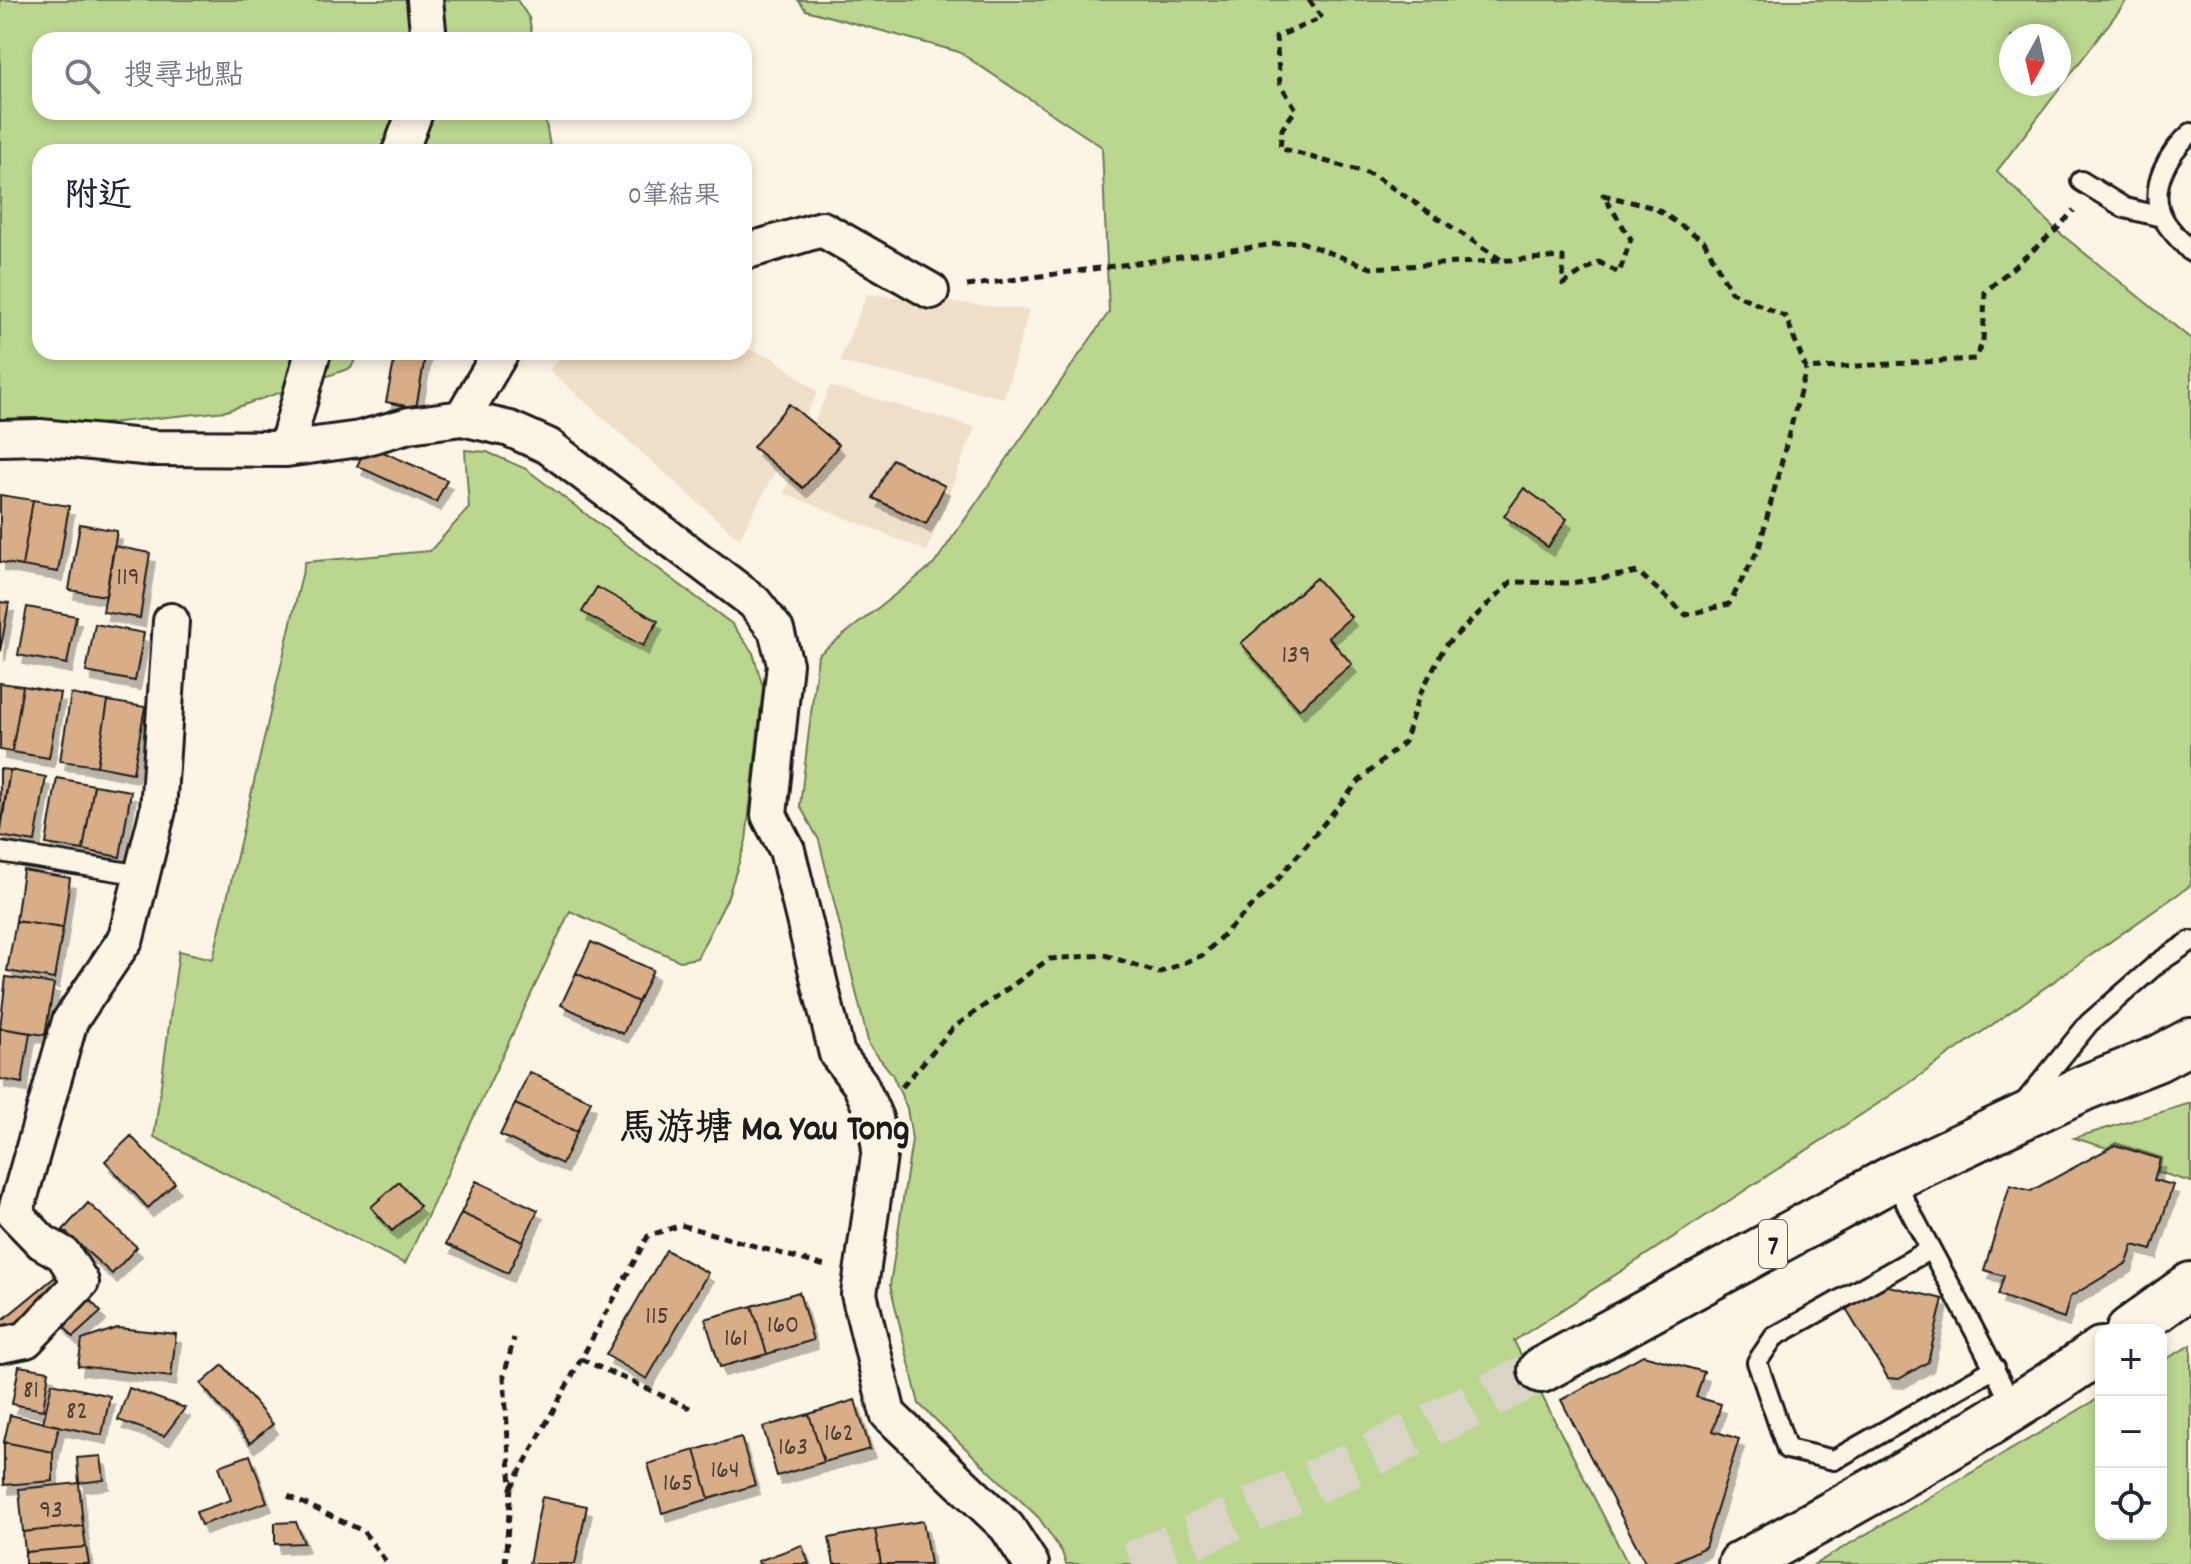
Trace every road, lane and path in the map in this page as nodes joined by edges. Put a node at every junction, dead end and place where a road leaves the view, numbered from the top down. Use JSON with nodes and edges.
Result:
{"nodes":[{"id":1,"x":425,"y":0,"type":"edge"},
{"id":2,"x":1309,"y":0,"type":"edge"},
{"id":3,"x":428,"y":32,"type":"edge"},
{"id":4,"x":412,"y":120,"type":"edge"},
{"id":5,"x":2191,"y":133,"type":"edge"},
{"id":6,"x":403,"y":144,"type":"edge"},
{"id":7,"x":2087,"y":185,"type":"joint"},
{"id":8,"x":2162,"y":217,"type":"junction"},
{"id":9,"x":752,"y":250,"type":"edge"},
{"id":10,"x":2191,"y":252,"type":"edge"},
{"id":11,"x":1504,"y":261,"type":"junction"},
{"id":12,"x":931,"y":291,"type":"joint"},
{"id":13,"x":311,"y":360,"type":"edge"},
{"id":14,"x":496,"y":360,"type":"edge"},
{"id":15,"x":1806,"y":369,"type":"junction"},
{"id":16,"x":462,"y":418,"type":"junction"},
{"id":17,"x":0,"y":438,"type":"edge"},
{"id":18,"x":286,"y":449,"type":"junction"},
{"id":19,"x":171,"y":621,"type":"dead end"},
{"id":20,"x":0,"y":852,"type":"edge"},
{"id":21,"x":142,"y":875,"type":"junction"},
{"id":22,"x":2191,"y":941,"type":"edge"},
{"id":23,"x":2191,"y":1041,"type":"edge"},
{"id":24,"x":875,"y":1118,"type":"junction"},
{"id":25,"x":2007,"y":1124,"type":"junction"},
{"id":26,"x":1893,"y":1178,"type":"junction"},
{"id":27,"x":1929,"y":1250,"type":"junction"},
{"id":28,"x":861,"y":1277,"type":"junction"},
{"id":29,"x":2191,"y":1285,"type":"edge"},
{"id":30,"x":2137,"y":1324,"type":"edge"},
{"id":31,"x":514,"y":1338,"type":"dead end"},
{"id":32,"x":0,"y":1345,"type":"edge"},
{"id":33,"x":2095,"y":1354,"type":"edge"},
{"id":34,"x":581,"y":1359,"type":"junction"},
{"id":35,"x":1995,"y":1368,"type":"junction"},
{"id":36,"x":1541,"y":1370,"type":"tunnel mouth"},
{"id":37,"x":690,"y":1408,"type":"dead end"},
{"id":38,"x":2013,"y":1408,"type":"junction"},
{"id":39,"x":511,"y":1488,"type":"junction"},
{"id":40,"x":288,"y":1496,"type":"dead end"},
{"id":41,"x":388,"y":1564,"type":"edge"},
{"id":42,"x":505,"y":1564,"type":"edge"},
{"id":43,"x":1031,"y":1564,"type":"edge"},
{"id":44,"x":1741,"y":1564,"type":"edge"}],
"edges":[{"from":1,"to":3,"type":"street"},
{"from":2,"to":11,"type":"path"},
{"from":4,"to":6,"type":"street"},
{"from":5,"to":8,"type":"lane"},
{"from":7,"to":8,"type":"lane"},
{"from":7,"to":15,"type":"path"},
{"from":8,"to":10,"type":"lane"},
{"from":9,"to":12,"type":"street"},
{"from":11,"to":12,"type":"path"},
{"from":11,"to":15,"type":"path"},
{"from":13,"to":18,"type":"street"},
{"from":14,"to":16,"type":"street"},
{"from":15,"to":24,"type":"path"},
{"from":16,"to":18,"type":"street"},
{"from":16,"to":24,"type":"street"},
{"from":17,"to":18,"type":"street"},
{"from":19,"to":21,"type":"street"},
{"from":20,"to":21,"type":"lane"},
{"from":21,"to":32,"type":"street"},
{"from":22,"to":25,"type":"lane"},
{"from":23,"to":25,"type":"highway","number":"7"},
{"from":24,"to":28,"type":"street"},
{"from":25,"to":26,"type":"highway","number":"7"},
{"from":26,"to":27,"type":"lane"},
{"from":26,"to":36,"type":"highway","number":"7"},
{"from":27,"to":35,"type":"lane"},
{"from":27,"to":35,"type":"lane"},
{"from":28,"to":34,"type":"path"},
{"from":28,"to":43,"type":"street"},
{"from":29,"to":30,"type":"highway"},
{"from":31,"to":39,"type":"path"},
{"from":33,"to":38,"type":"highway"},
{"from":34,"to":37,"type":"path"},
{"from":34,"to":39,"type":"path"},
{"from":35,"to":38,"type":"lane"},
{"from":38,"to":44,"type":"highway"},
{"from":39,"to":42,"type":"path"},
{"from":40,"to":41,"type":"path"}]}
